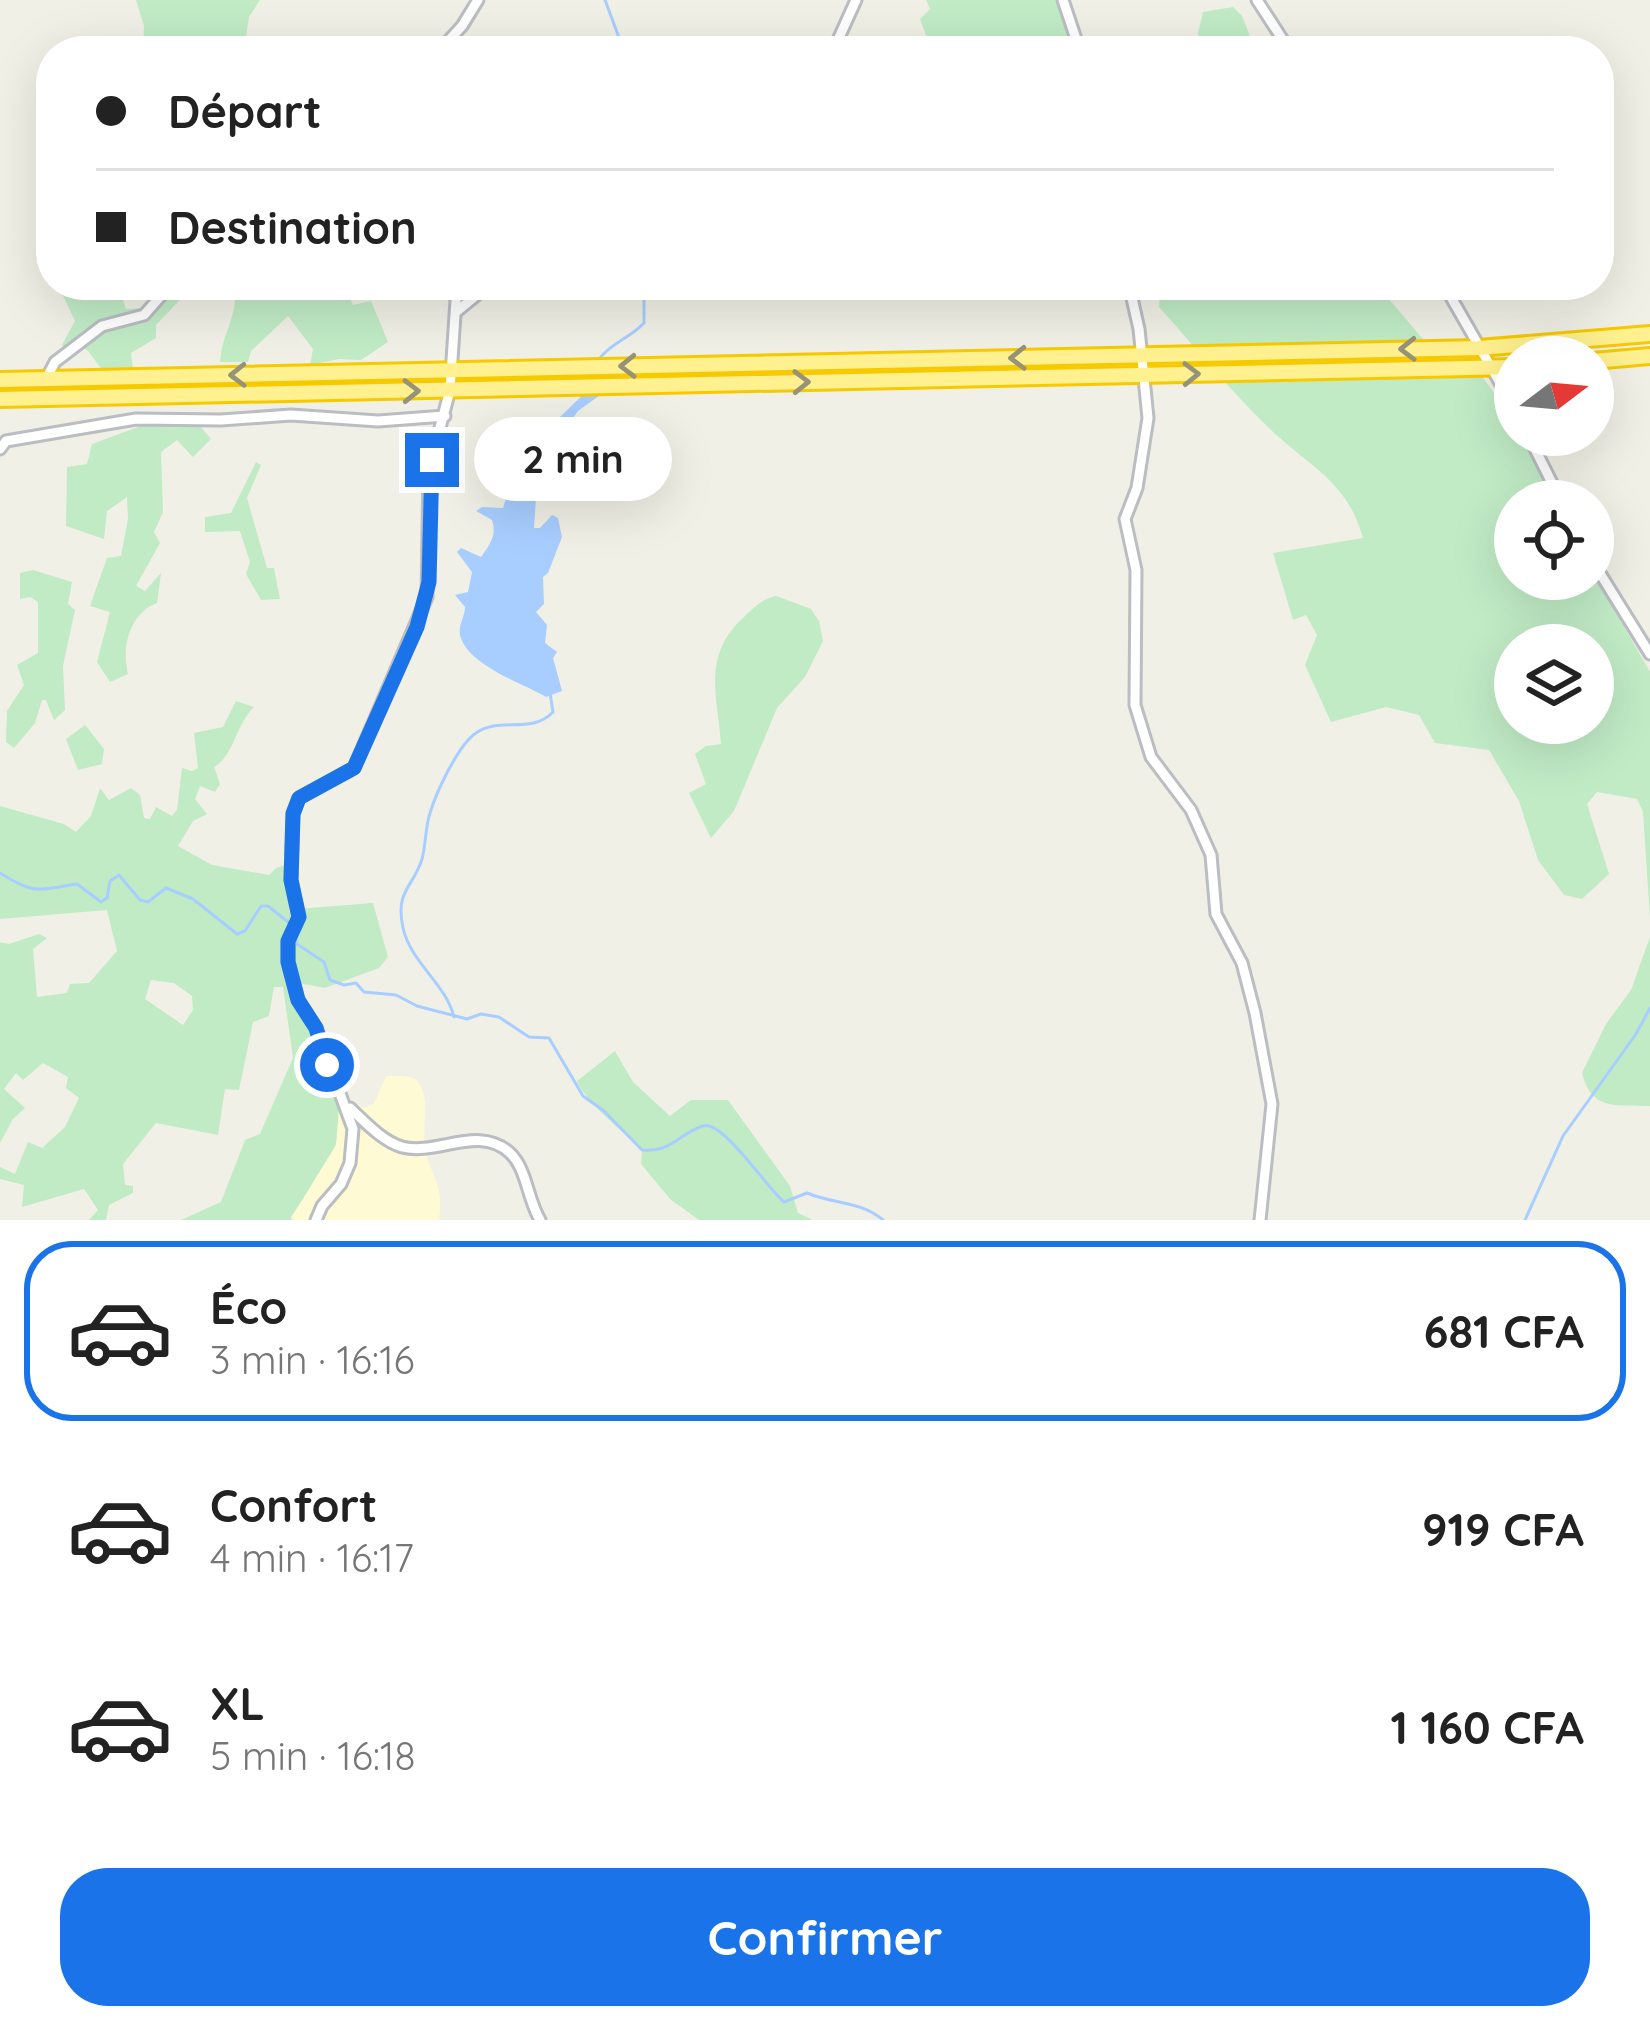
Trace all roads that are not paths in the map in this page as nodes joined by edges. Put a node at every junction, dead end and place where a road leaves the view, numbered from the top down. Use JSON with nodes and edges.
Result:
{"nodes":[{"id":1,"x":478,"y":0,"type":"edge"},
{"id":2,"x":856,"y":0,"type":"edge"},
{"id":3,"x":1063,"y":0,"type":"edge"},
{"id":4,"x":1257,"y":0,"type":"edge"},
{"id":5,"x":458,"y":32,"type":"junction"},
{"id":6,"x":454,"y":36,"type":"edge"},
{"id":7,"x":459,"y":36,"type":"edge"},
{"id":8,"x":839,"y":36,"type":"edge"},
{"id":9,"x":1075,"y":36,"type":"edge"},
{"id":10,"x":1280,"y":36,"type":"edge"},
{"id":11,"x":157,"y":300,"type":"edge"},
{"id":12,"x":456,"y":300,"type":"edge"},
{"id":13,"x":471,"y":300,"type":"edge"},
{"id":14,"x":1132,"y":300,"type":"edge"},
{"id":15,"x":1452,"y":300,"type":"edge"},
{"id":16,"x":456,"y":312,"type":"junction"},
{"id":17,"x":1650,"y":334,"type":"edge"},
{"id":18,"x":1479,"y":348,"type":"junction"},
{"id":19,"x":1142,"y":356,"type":"junction"},
{"id":20,"x":1650,"y":356,"type":"edge"},
{"id":21,"x":1614,"y":359,"type":"edge"},
{"id":22,"x":1492,"y":368,"type":"junction"},
{"id":23,"x":452,"y":370,"type":"junction"},
{"id":24,"x":1494,"y":372,"type":"edge"},
{"id":25,"x":1144,"y":375,"type":"junction"},
{"id":26,"x":46,"y":379,"type":"junction"},
{"id":27,"x":0,"y":380,"type":"edge"},
{"id":28,"x":450,"y":390,"type":"junction"},
{"id":29,"x":0,"y":399,"type":"edge"},
{"id":30,"x":445,"y":416,"type":"junction"},
{"id":31,"x":0,"y":449,"type":"edge"},
{"id":32,"x":1614,"y":596,"type":"edge"},
{"id":33,"x":1650,"y":654,"type":"edge"},
{"id":34,"x":344,"y":1102,"type":"junction"},
{"id":35,"x":316,"y":1220,"type":"edge"},
{"id":36,"x":540,"y":1220,"type":"edge"},
{"id":37,"x":1260,"y":1220,"type":"edge"}],
"edges":[{"from":1,"to":5,"type":"street"},
{"from":2,"to":8,"type":"street"},
{"from":3,"to":9,"type":"street"},
{"from":4,"to":10,"type":"street"},
{"from":5,"to":6,"type":"street"},
{"from":5,"to":7,"type":"street"},
{"from":11,"to":26,"type":"street"},
{"from":12,"to":16,"type":"street"},
{"from":13,"to":16,"type":"street"},
{"from":14,"to":19,"type":"street"},
{"from":15,"to":18,"type":"street"},
{"from":16,"to":23,"type":"street"},
{"from":17,"to":18,"type":"highway"},
{"from":18,"to":19,"type":"highway","one_way":true},
{"from":18,"to":22,"type":"street"},
{"from":19,"to":23,"type":"highway","one_way":true},
{"from":19,"to":25,"type":"street"},
{"from":20,"to":21,"type":"highway"},
{"from":22,"to":24,"type":"street"},
{"from":25,"to":22,"type":"highway","one_way":true},
{"from":23,"to":26,"type":"highway","one_way":true},
{"from":23,"to":28,"type":"street"},
{"from":28,"to":25,"type":"highway","one_way":true},
{"from":25,"to":37,"type":"street"},
{"from":26,"to":27,"type":"highway"},
{"from":29,"to":28,"type":"highway","one_way":true},
{"from":28,"to":30,"type":"street"},
{"from":30,"to":31,"type":"street"},
{"from":30,"to":34,"type":"street"},
{"from":32,"to":33,"type":"street"},
{"from":34,"to":35,"type":"street"},
{"from":34,"to":36,"type":"street"}]}
